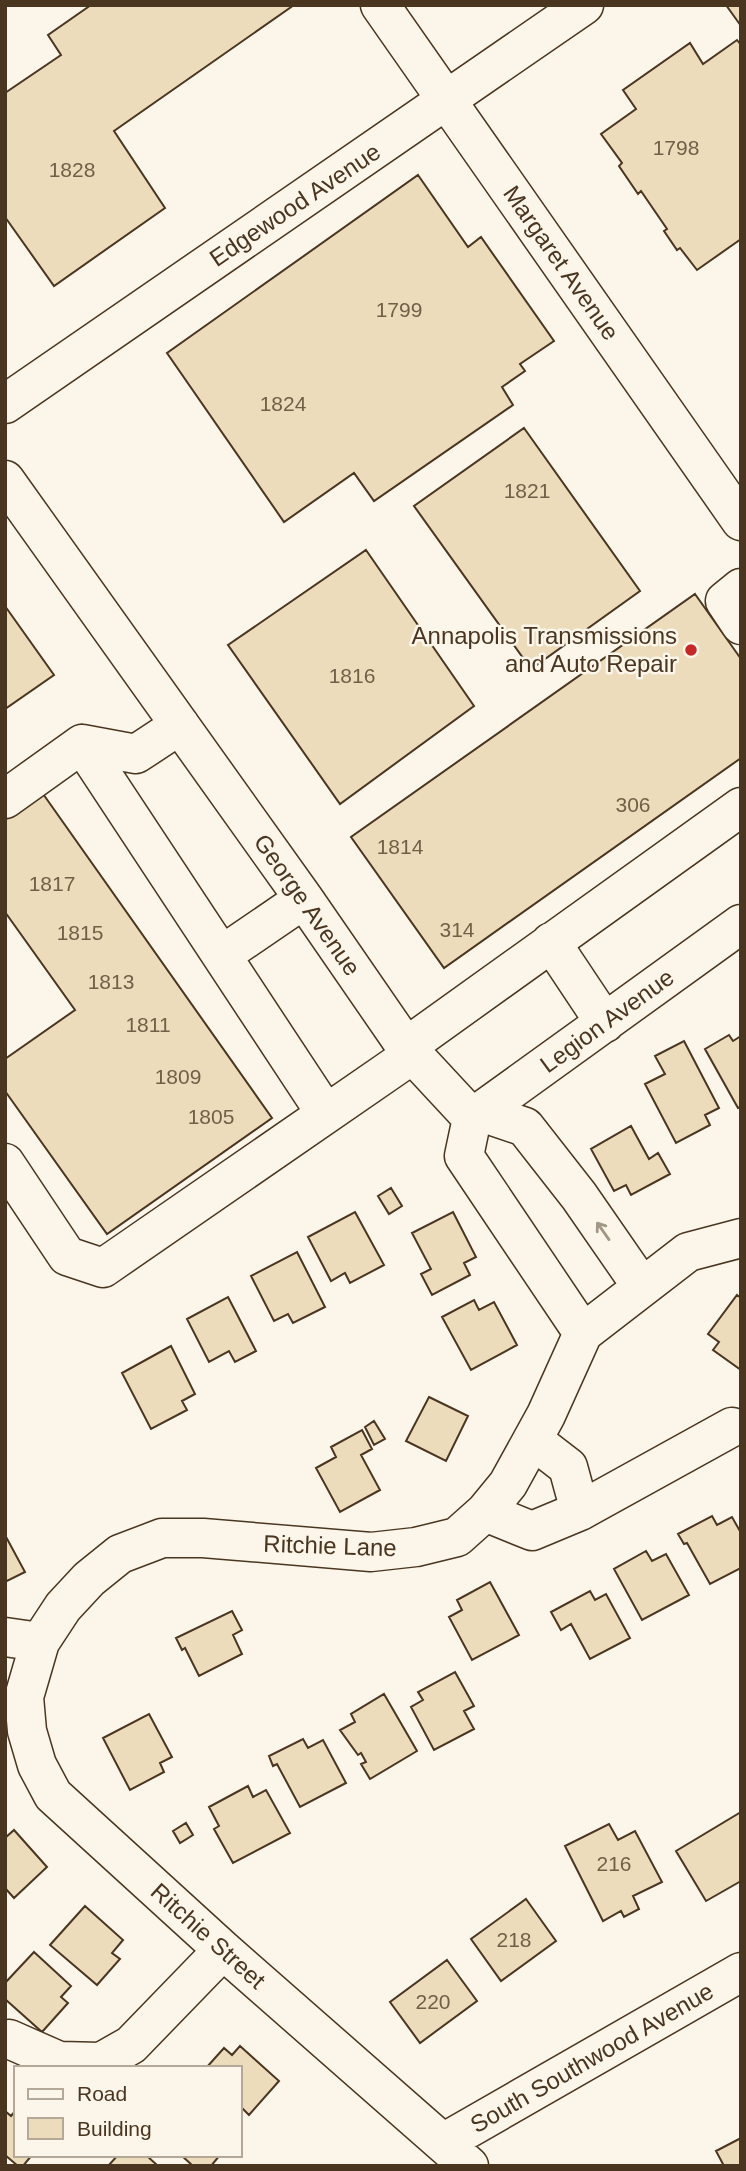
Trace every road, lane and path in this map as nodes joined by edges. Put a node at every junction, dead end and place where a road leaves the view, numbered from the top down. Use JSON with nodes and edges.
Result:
{"nodes":[{"id":1,"x":380,"y":5,"type":"edge"},
{"id":2,"x":584,"y":5,"type":"edge"},
{"id":3,"x":447,"y":100,"type":"junction"},
{"id":4,"x":5,"y":404,"type":"edge"},
{"id":5,"x":11,"y":500,"type":"edge"},
{"id":6,"x":741,"y":521,"type":"edge"},
{"id":7,"x":741,"y":588,"type":"edge"},
{"id":8,"x":741,"y":625,"type":"edge"},
{"id":9,"x":180,"y":725,"type":"junction"},
{"id":10,"x":82,"y":744,"type":"junction"},
{"id":11,"x":5,"y":799,"type":"edge"},
{"id":12,"x":740,"y":810,"type":"edge"},
{"id":13,"x":304,"y":899,"type":"junction"},
{"id":14,"x":741,"y":924,"type":"edge"},
{"id":15,"x":551,"y":942,"type":"junction"},
{"id":16,"x":222,"y":955,"type":"junction"},
{"id":17,"x":605,"y":1023,"type":"junction"},
{"id":18,"x":409,"y":1051,"type":"junction"},
{"id":19,"x":326,"y":1114,"type":"junction"},
{"id":20,"x":476,"y":1115,"type":"junction"},
{"id":21,"x":5,"y":1163,"type":"edge"},
{"id":22,"x":739,"y":1235,"type":"edge"},
{"id":23,"x":642,"y":1287,"type":"junction"},
{"id":24,"x":583,"y":1333,"type":"junction"},
{"id":25,"x":732,"y":1427,"type":"dead end"},
{"id":26,"x":533,"y":1440,"type":"junction"},
{"id":27,"x":580,"y":1511,"type":"junction"},
{"id":28,"x":485,"y":1513,"type":"junction"},
{"id":29,"x":23,"y":1640,"type":"edge"},
{"id":30,"x":19,"y":1724,"type":"edge"},
{"id":31,"x":223,"y":1950,"type":"junction"},
{"id":32,"x":741,"y":1972,"type":"edge"},
{"id":33,"x":9,"y":2039,"type":"dead end"},
{"id":34,"x":456,"y":2154,"type":"edge"}],
"edges":[{"from":1,"to":3,"type":"street","name":"Margaret Avenue"},
{"from":2,"to":3,"type":"street","name":"Edgewood Avenue"},
{"from":3,"to":4,"type":"street","name":"Edgewood Avenue"},
{"from":3,"to":6,"type":"street","name":"Margaret Avenue"},
{"from":5,"to":9,"type":"street","name":"George Avenue"},
{"from":7,"to":8,"type":"street"},
{"from":9,"to":10,"type":"street"},
{"from":9,"to":13,"type":"street","name":"George Avenue"},
{"from":10,"to":11,"type":"street"},
{"from":10,"to":16,"type":"street"},
{"from":12,"to":15,"type":"street"},
{"from":13,"to":16,"type":"street"},
{"from":13,"to":18,"type":"street","name":"George Avenue"},
{"from":14,"to":17,"type":"street","name":"Legion Avenue"},
{"from":15,"to":17,"type":"street"},
{"from":15,"to":18,"type":"street"},
{"from":16,"to":19,"type":"street"},
{"from":17,"to":20,"type":"street","name":"Legion Avenue"},
{"from":18,"to":19,"type":"street"},
{"from":18,"to":20,"type":"street","name":"George Avenue"},
{"from":19,"to":21,"type":"street"},
{"from":23,"to":20,"type":"street","one_way":true},
{"from":20,"to":24,"type":"street"},
{"from":22,"to":23,"type":"street","name":"Ritchie Lane"},
{"from":23,"to":24,"type":"street","name":"Ritchie Lane"},
{"from":24,"to":26,"type":"street","name":"Ritchie Lane"},
{"from":25,"to":27,"type":"street"},
{"from":26,"to":27,"type":"street"},
{"from":26,"to":28,"type":"street","name":"Ritchie Lane"},
{"from":27,"to":28,"type":"street"},
{"from":28,"to":29,"type":"street","name":"Ritchie Lane"},
{"from":29,"to":30,"type":"street","name":"Ritchie Lane"},
{"from":30,"to":31,"type":"street","name":"Ritchie Street"},
{"from":31,"to":33,"type":"street"},
{"from":31,"to":34,"type":"street","name":"Ritchie Street"},
{"from":32,"to":34,"type":"street","name":"South Southwood Avenue"}]}
